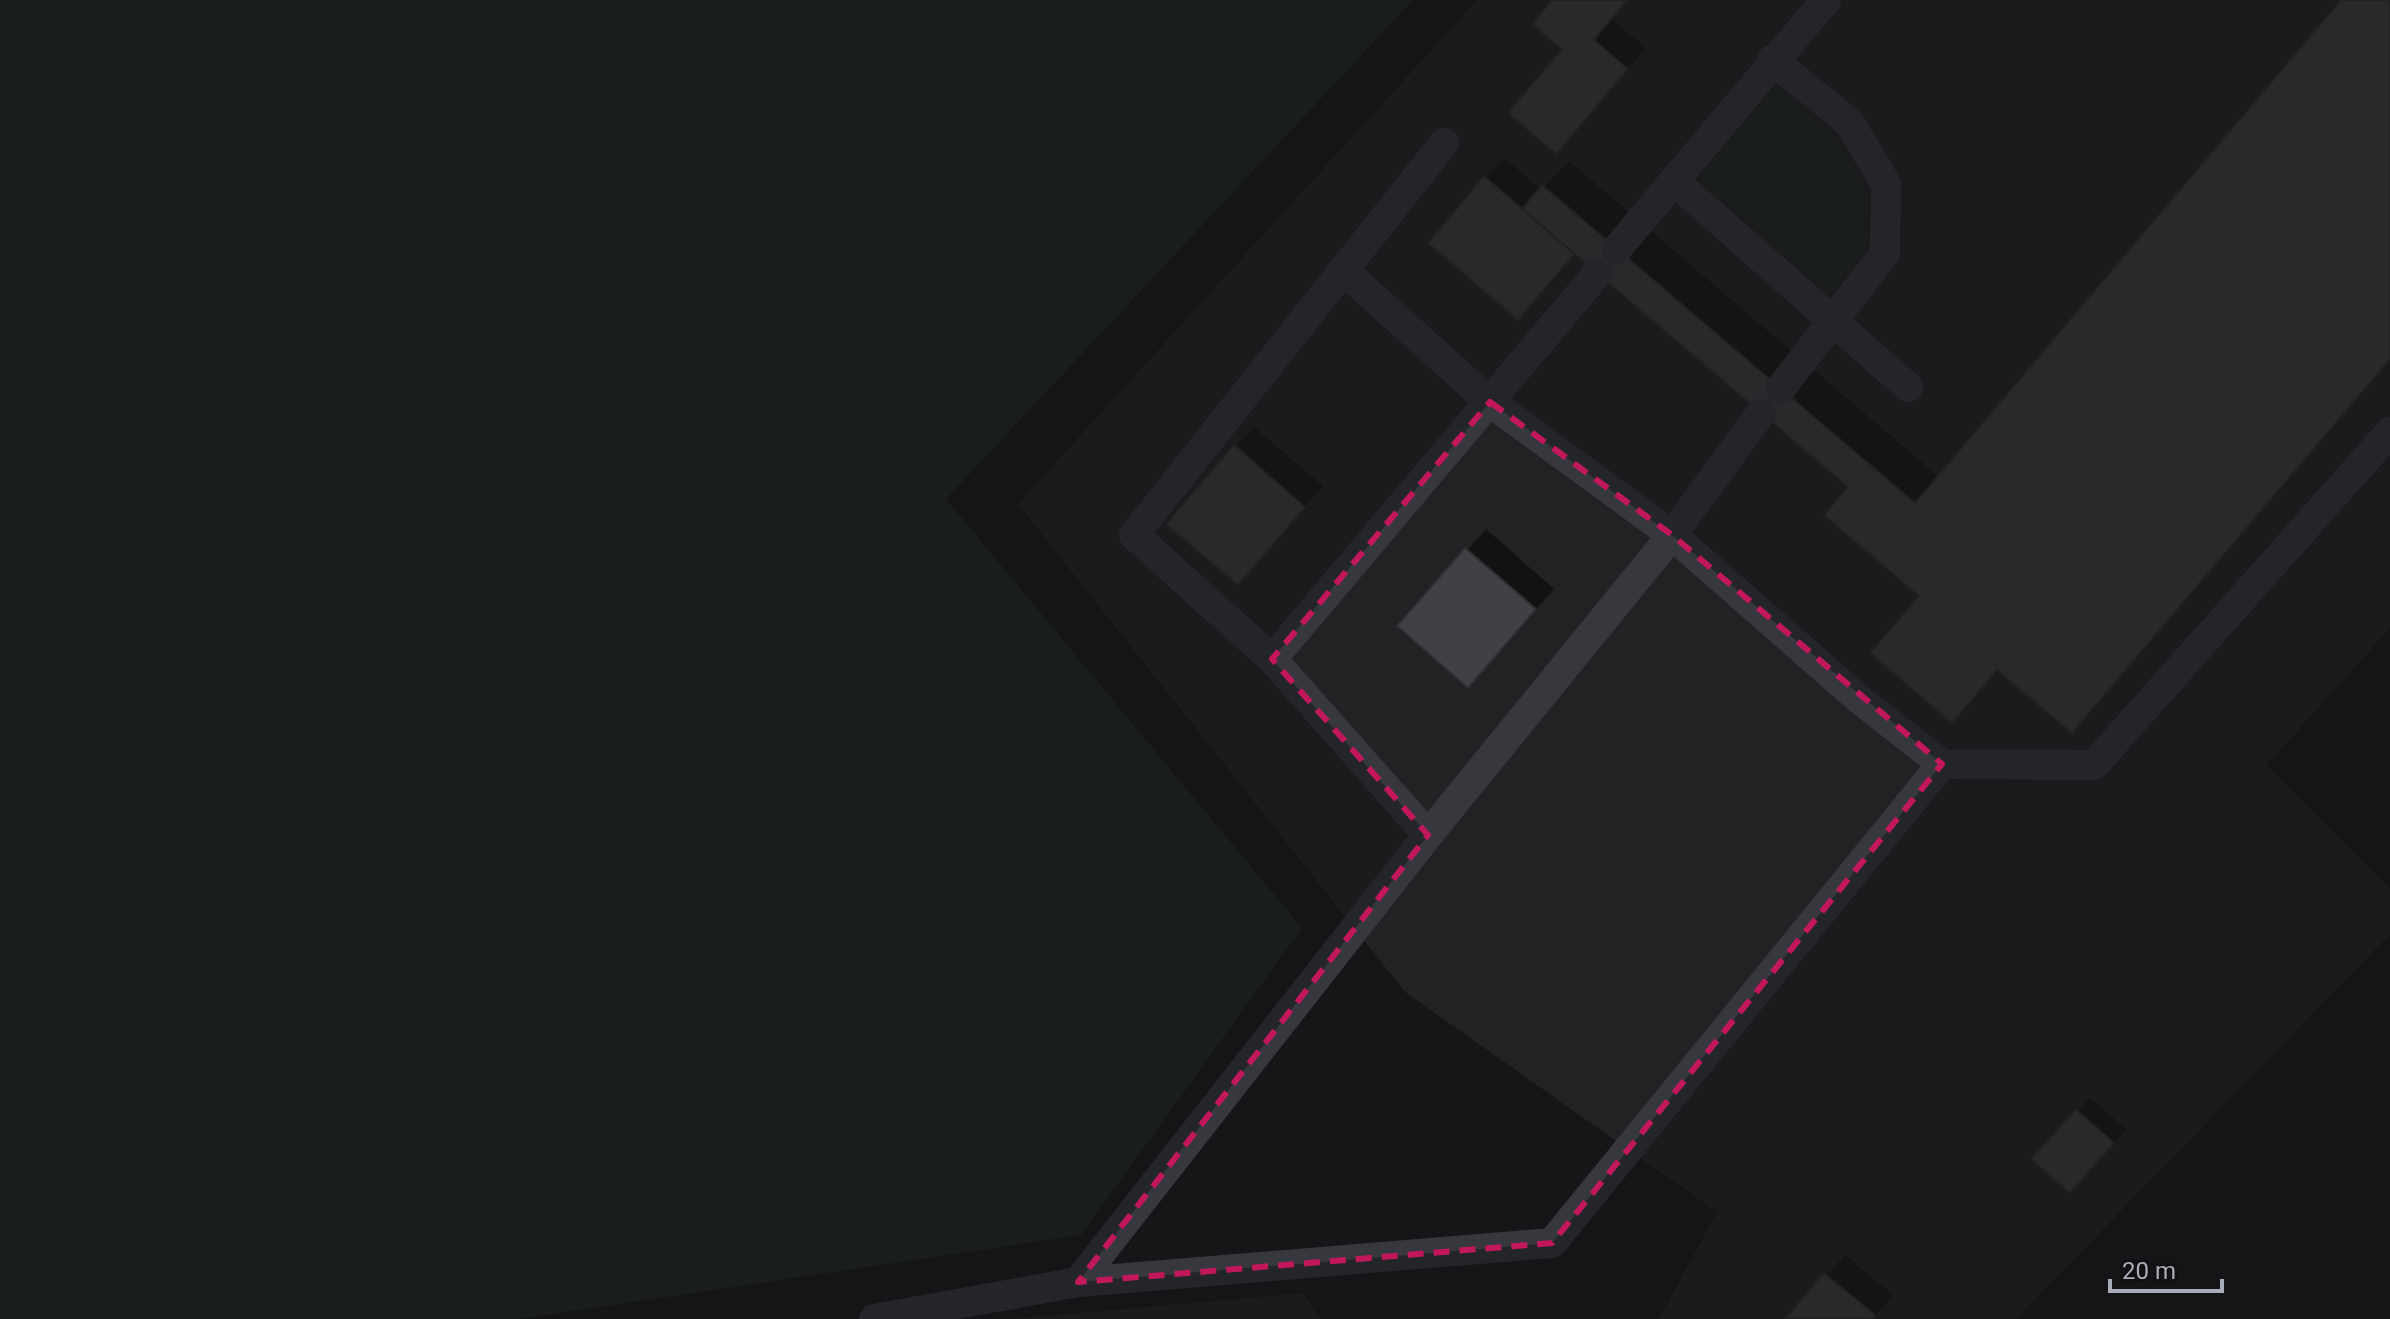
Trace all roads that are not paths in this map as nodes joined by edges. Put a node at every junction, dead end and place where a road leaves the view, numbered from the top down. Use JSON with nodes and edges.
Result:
{"nodes":[{"id":1,"x":1826,"y":0,"type":"edge"},
{"id":2,"x":1772,"y":60,"type":"junction"},
{"id":3,"x":1444,"y":143,"type":"dead end"},
{"id":4,"x":1674,"y":181,"type":"junction"},
{"id":5,"x":1617,"y":249,"type":"dead end"},
{"id":6,"x":1343,"y":270,"type":"junction"},
{"id":7,"x":1597,"y":274,"type":"dead end"},
{"id":8,"x":1832,"y":319,"type":"junction"},
{"id":9,"x":1908,"y":387,"type":"dead end"},
{"id":10,"x":1781,"y":388,"type":"dead end"},
{"id":11,"x":1490,"y":402,"type":"junction"},
{"id":12,"x":1761,"y":413,"type":"dead end"},
{"id":13,"x":2390,"y":432,"type":"edge"},
{"id":14,"x":1672,"y":535,"type":"junction"},
{"id":15,"x":1272,"y":659,"type":"junction"},
{"id":16,"x":1942,"y":764,"type":"junction"},
{"id":17,"x":1428,"y":835,"type":"junction"},
{"id":18,"x":1078,"y":1282,"type":"junction"},
{"id":19,"x":874,"y":1319,"type":"edge"}],
"edges":[{"from":1,"to":2,"type":"street"},
{"from":2,"to":4,"type":"street"},
{"from":2,"to":8,"type":"street"},
{"from":3,"to":6,"type":"street"},
{"from":4,"to":5,"type":"street"},
{"from":4,"to":8,"type":"street"},
{"from":6,"to":11,"type":"street"},
{"from":6,"to":15,"type":"street"},
{"from":7,"to":11,"type":"street"},
{"from":8,"to":9,"type":"street"},
{"from":8,"to":10,"type":"street"},
{"from":11,"to":14,"type":"street"},
{"from":11,"to":15,"type":"street"},
{"from":12,"to":14,"type":"street"},
{"from":13,"to":16,"type":"street"},
{"from":14,"to":16,"type":"street"},
{"from":14,"to":17,"type":"street"},
{"from":15,"to":17,"type":"street"},
{"from":16,"to":18,"type":"street"},
{"from":17,"to":18,"type":"street"},
{"from":18,"to":19,"type":"street"}]}
